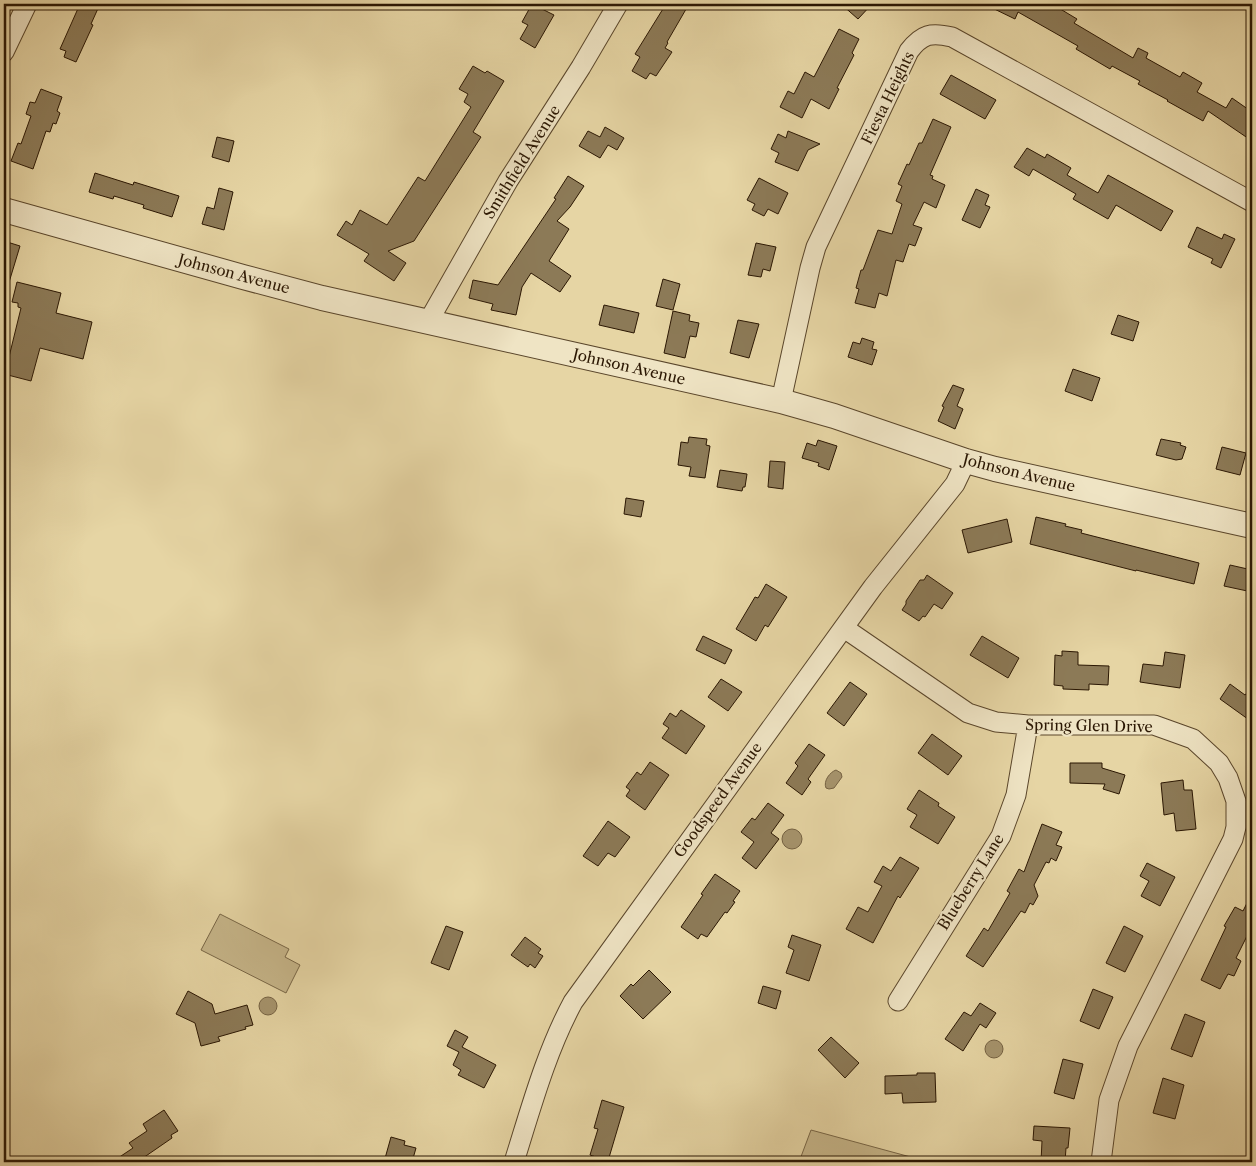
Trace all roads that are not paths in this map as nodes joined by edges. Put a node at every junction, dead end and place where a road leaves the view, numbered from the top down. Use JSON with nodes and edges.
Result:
{"nodes":[{"id":1,"x":27,"y":4,"type":"edge"},
{"id":2,"x":618,"y":4,"type":"edge"},
{"id":3,"x":4,"y":52,"type":"edge"},
{"id":4,"x":1252,"y":202,"type":"edge"},
{"id":5,"x":4,"y":210,"type":"edge"},
{"id":6,"x":428,"y":322,"type":"junction"},
{"id":7,"x":781,"y":401,"type":"junction"},
{"id":8,"x":966,"y":461,"type":"junction"},
{"id":9,"x":1252,"y":526,"type":"edge"},
{"id":10,"x":844,"y":628,"type":"junction"},
{"id":11,"x":1028,"y":725,"type":"junction"},
{"id":12,"x":898,"y":1001,"type":"dead end"},
{"id":13,"x":514,"y":1162,"type":"edge"},
{"id":14,"x":1102,"y":1162,"type":"edge"}],
"edges":[{"from":1,"to":3,"type":"street"},
{"from":2,"to":6,"type":"street","name":"Smithfield Avenue"},
{"from":4,"to":7,"type":"street","name":"Fiesta Heights"},
{"from":5,"to":6,"type":"street","name":"Johnson Avenue"},
{"from":6,"to":7,"type":"street","name":"Johnson Avenue"},
{"from":7,"to":8,"type":"street","name":"Johnson Avenue"},
{"from":8,"to":9,"type":"street","name":"Johnson Avenue"},
{"from":8,"to":10,"type":"street","name":"Goodspeed Avenue"},
{"from":10,"to":11,"type":"street","name":"Spring Glen Drive"},
{"from":10,"to":13,"type":"street","name":"Goodspeed Avenue"},
{"from":11,"to":12,"type":"street","name":"Blueberry Lane"},
{"from":11,"to":14,"type":"street","name":"Spring Glen Drive"}]}
